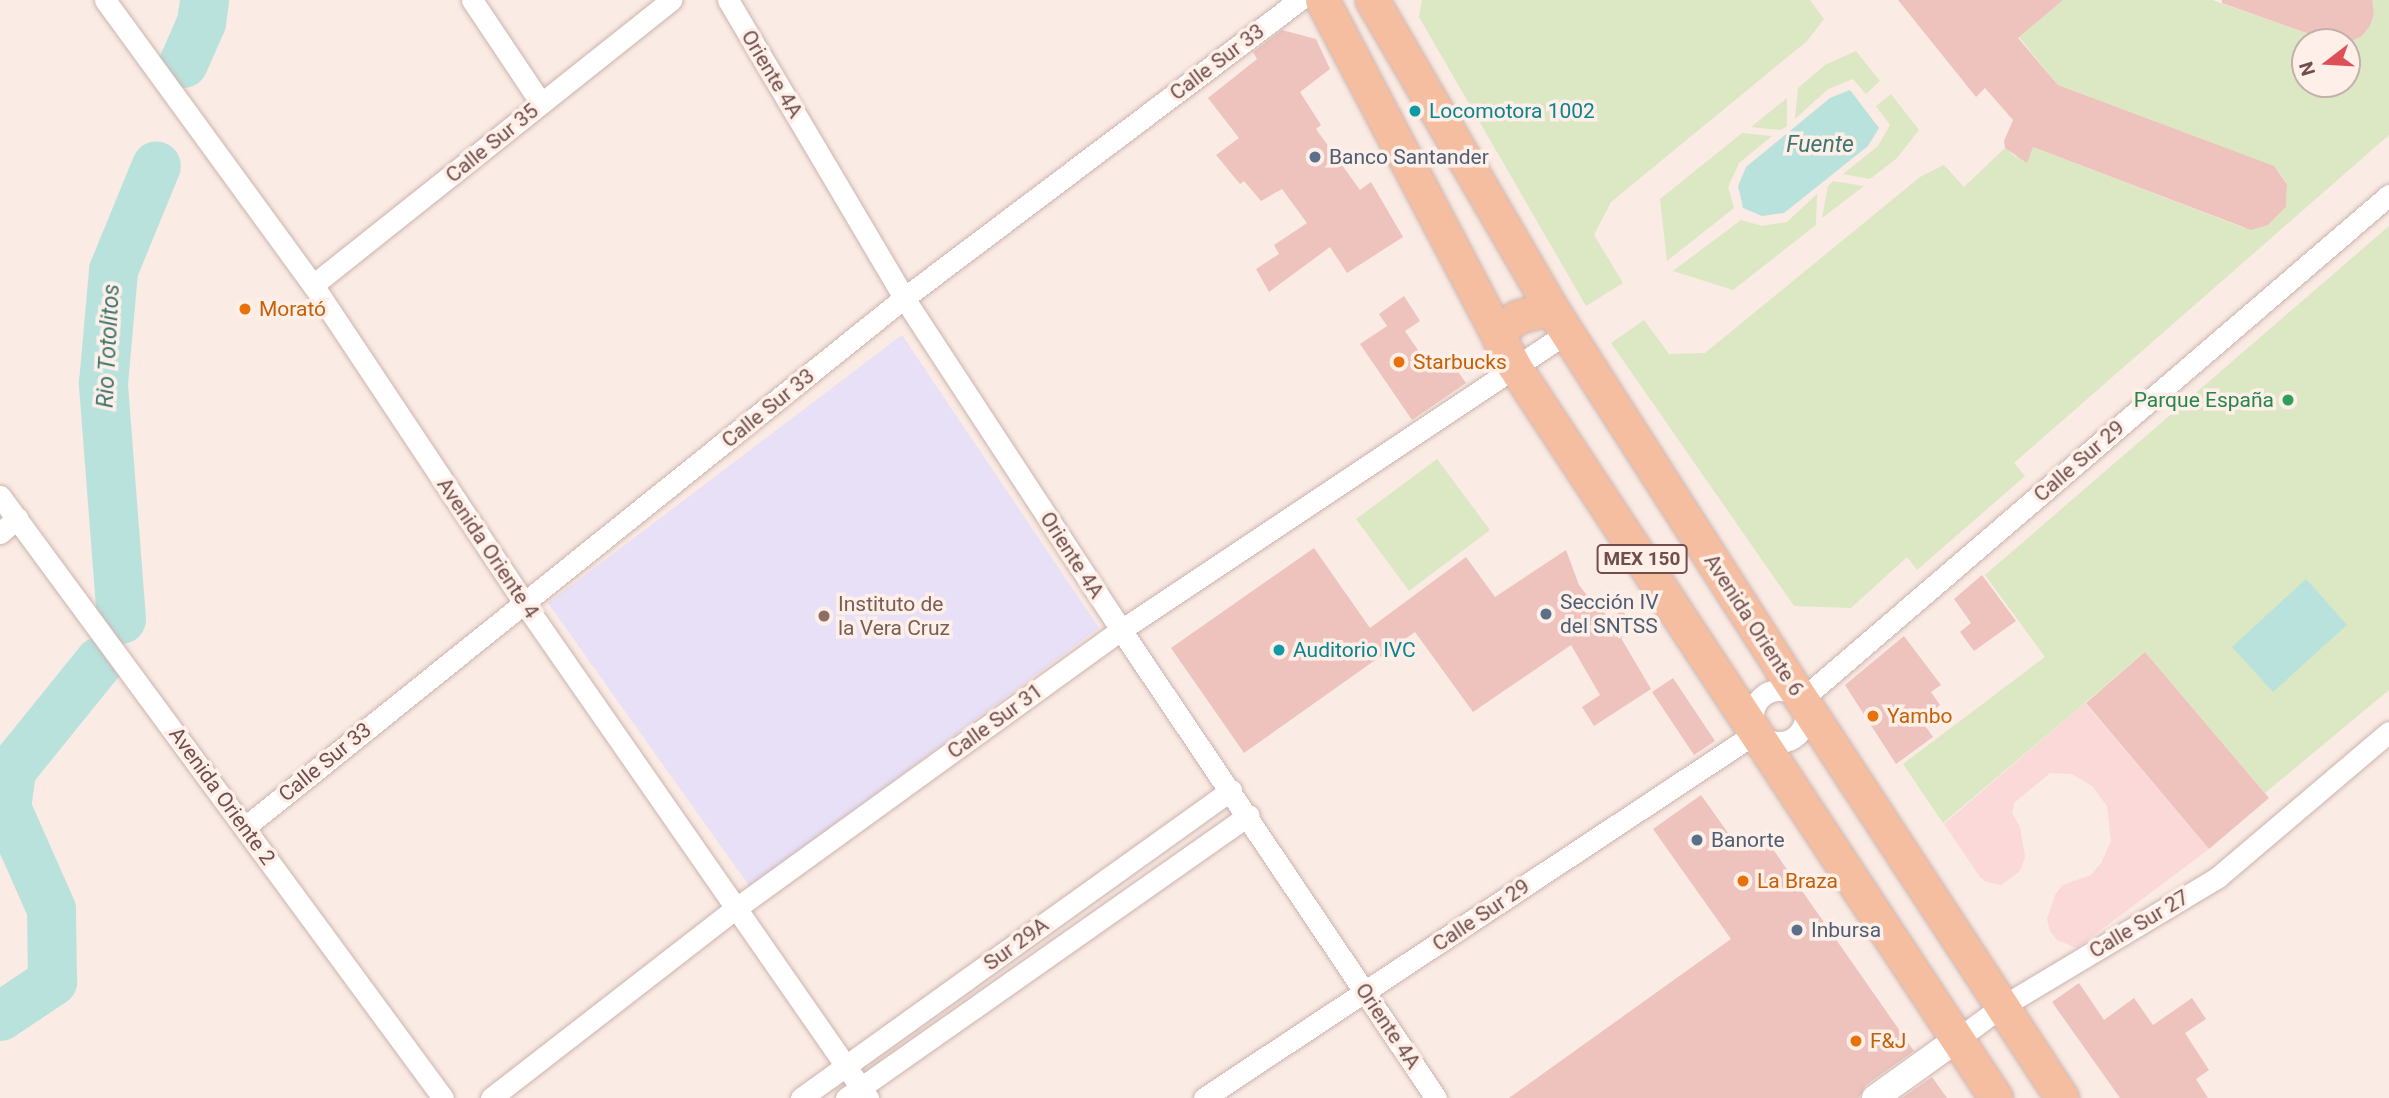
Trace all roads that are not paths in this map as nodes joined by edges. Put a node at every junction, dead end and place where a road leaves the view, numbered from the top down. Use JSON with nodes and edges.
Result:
{"nodes":[{"id":1,"x":105,"y":0,"type":"edge"},
{"id":2,"x":472,"y":0,"type":"edge"},
{"id":3,"x":671,"y":0,"type":"edge"},
{"id":4,"x":728,"y":0,"type":"edge"},
{"id":5,"x":1300,"y":0,"type":"edge"},
{"id":6,"x":1322,"y":0,"type":"edge"},
{"id":7,"x":1372,"y":0,"type":"edge"},
{"id":8,"x":541,"y":103,"type":"junction"},
{"id":9,"x":2389,"y":195,"type":"edge"},
{"id":10,"x":313,"y":285,"type":"junction"},
{"id":11,"x":904,"y":299,"type":"junction"},
{"id":12,"x":1559,"y":320,"type":"junction"},
{"id":13,"x":1507,"y":353,"type":"junction"},
{"id":14,"x":0,"y":496,"type":"edge"},
{"id":15,"x":16,"y":518,"type":"junction"},
{"id":16,"x":0,"y":533,"type":"edge"},
{"id":17,"x":524,"y":603,"type":"junction"},
{"id":18,"x":1121,"y":630,"type":"junction"},
{"id":19,"x":1802,"y":699,"type":"junction"},
{"id":20,"x":1757,"y":732,"type":"junction"},
{"id":21,"x":2389,"y":732,"type":"edge"},
{"id":22,"x":1231,"y":790,"type":"junction"},
{"id":23,"x":1248,"y":815,"type":"junction"},
{"id":24,"x":244,"y":827,"type":"junction"},
{"id":25,"x":735,"y":909,"type":"junction"},
{"id":26,"x":1366,"y":992,"type":"junction"},
{"id":27,"x":2001,"y":1007,"type":"junction"},
{"id":28,"x":1956,"y":1040,"type":"junction"},
{"id":29,"x":845,"y":1066,"type":"junction"},
{"id":30,"x":858,"y":1094,"type":"edge"},
{"id":31,"x":443,"y":1098,"type":"edge"},
{"id":32,"x":492,"y":1098,"type":"edge"},
{"id":33,"x":800,"y":1098,"type":"edge"},
{"id":34,"x":1204,"y":1098,"type":"edge"},
{"id":35,"x":1436,"y":1098,"type":"edge"},
{"id":36,"x":1875,"y":1098,"type":"edge"},
{"id":37,"x":1996,"y":1098,"type":"edge"},
{"id":38,"x":2062,"y":1098,"type":"edge"}],
"edges":[{"from":1,"to":10,"type":"street","name":"Avenida Oriente 4"},
{"from":2,"to":8,"type":"street"},
{"from":3,"to":8,"type":"street","name":"Calle Sur 35"},
{"from":4,"to":11,"type":"street","name":"Oriente 4A"},
{"from":5,"to":11,"type":"street","name":"Calle Sur 33"},
{"from":6,"to":13,"type":"main road","number":"MEX 150"},
{"from":7,"to":12,"type":"main road","name":"Avenida Oriente 6","number":"MEX 150"},
{"from":8,"to":10,"type":"street","name":"Calle Sur 35"},
{"from":9,"to":19,"type":"street","name":"Calle Sur 29"},
{"from":10,"to":17,"type":"street","name":"Avenida Oriente 4"},
{"from":11,"to":17,"type":"street","name":"Calle Sur 33"},
{"from":11,"to":18,"type":"street","name":"Oriente 4A"},
{"from":12,"to":13,"type":"main road"},
{"from":12,"to":19,"type":"main road","name":"Avenida Oriente 6","number":"MEX 150"},
{"from":13,"to":18,"type":"street","name":"Calle Sur 31"},
{"from":13,"to":20,"type":"main road","number":"MEX 150"},
{"from":14,"to":15,"type":"street","name":"Avenida Oriente 2"},
{"from":15,"to":16,"type":"street"},
{"from":15,"to":24,"type":"street","name":"Avenida Oriente 2"},
{"from":17,"to":24,"type":"street","name":"Calle Sur 33"},
{"from":17,"to":25,"type":"street","name":"Avenida Oriente 4"},
{"from":18,"to":22,"type":"street","name":"Oriente 4A"},
{"from":18,"to":25,"type":"street","name":"Calle Sur 31"},
{"from":19,"to":20,"type":"street"},
{"from":19,"to":20,"type":"street"},
{"from":19,"to":27,"type":"main road","name":"Avenida Oriente 6","number":"MEX 150"},
{"from":20,"to":26,"type":"street","name":"Calle Sur 29"},
{"from":20,"to":28,"type":"main road","number":"MEX 150"},
{"from":21,"to":27,"type":"street","name":"Calle Sur 27"},
{"from":22,"to":23,"type":"street","name":"Oriente 4A"},
{"from":22,"to":29,"type":"street","name":"Sur 29A"},
{"from":23,"to":26,"type":"street","name":"Oriente 4A"},
{"from":23,"to":30,"type":"street","name":"Sur 29A"},
{"from":24,"to":31,"type":"street","name":"Avenida Oriente 2"},
{"from":25,"to":29,"type":"street","name":"Avenida Oriente 4"},
{"from":25,"to":32,"type":"street","name":"Calle Sur 31"},
{"from":26,"to":34,"type":"street","name":"Calle Sur 29"},
{"from":26,"to":35,"type":"street","name":"Oriente 4A"},
{"from":27,"to":28,"type":"street","name":"Calle Sur 27"},
{"from":27,"to":38,"type":"main road","name":"Avenida Oriente 6","number":"MEX 150"},
{"from":28,"to":36,"type":"street","name":"Calle Sur 27"},
{"from":28,"to":37,"type":"main road","number":"MEX 150"},
{"from":29,"to":30,"type":"street","name":"Avenida Oriente 4"},
{"from":29,"to":33,"type":"street","name":"Sur 29A"}]}
